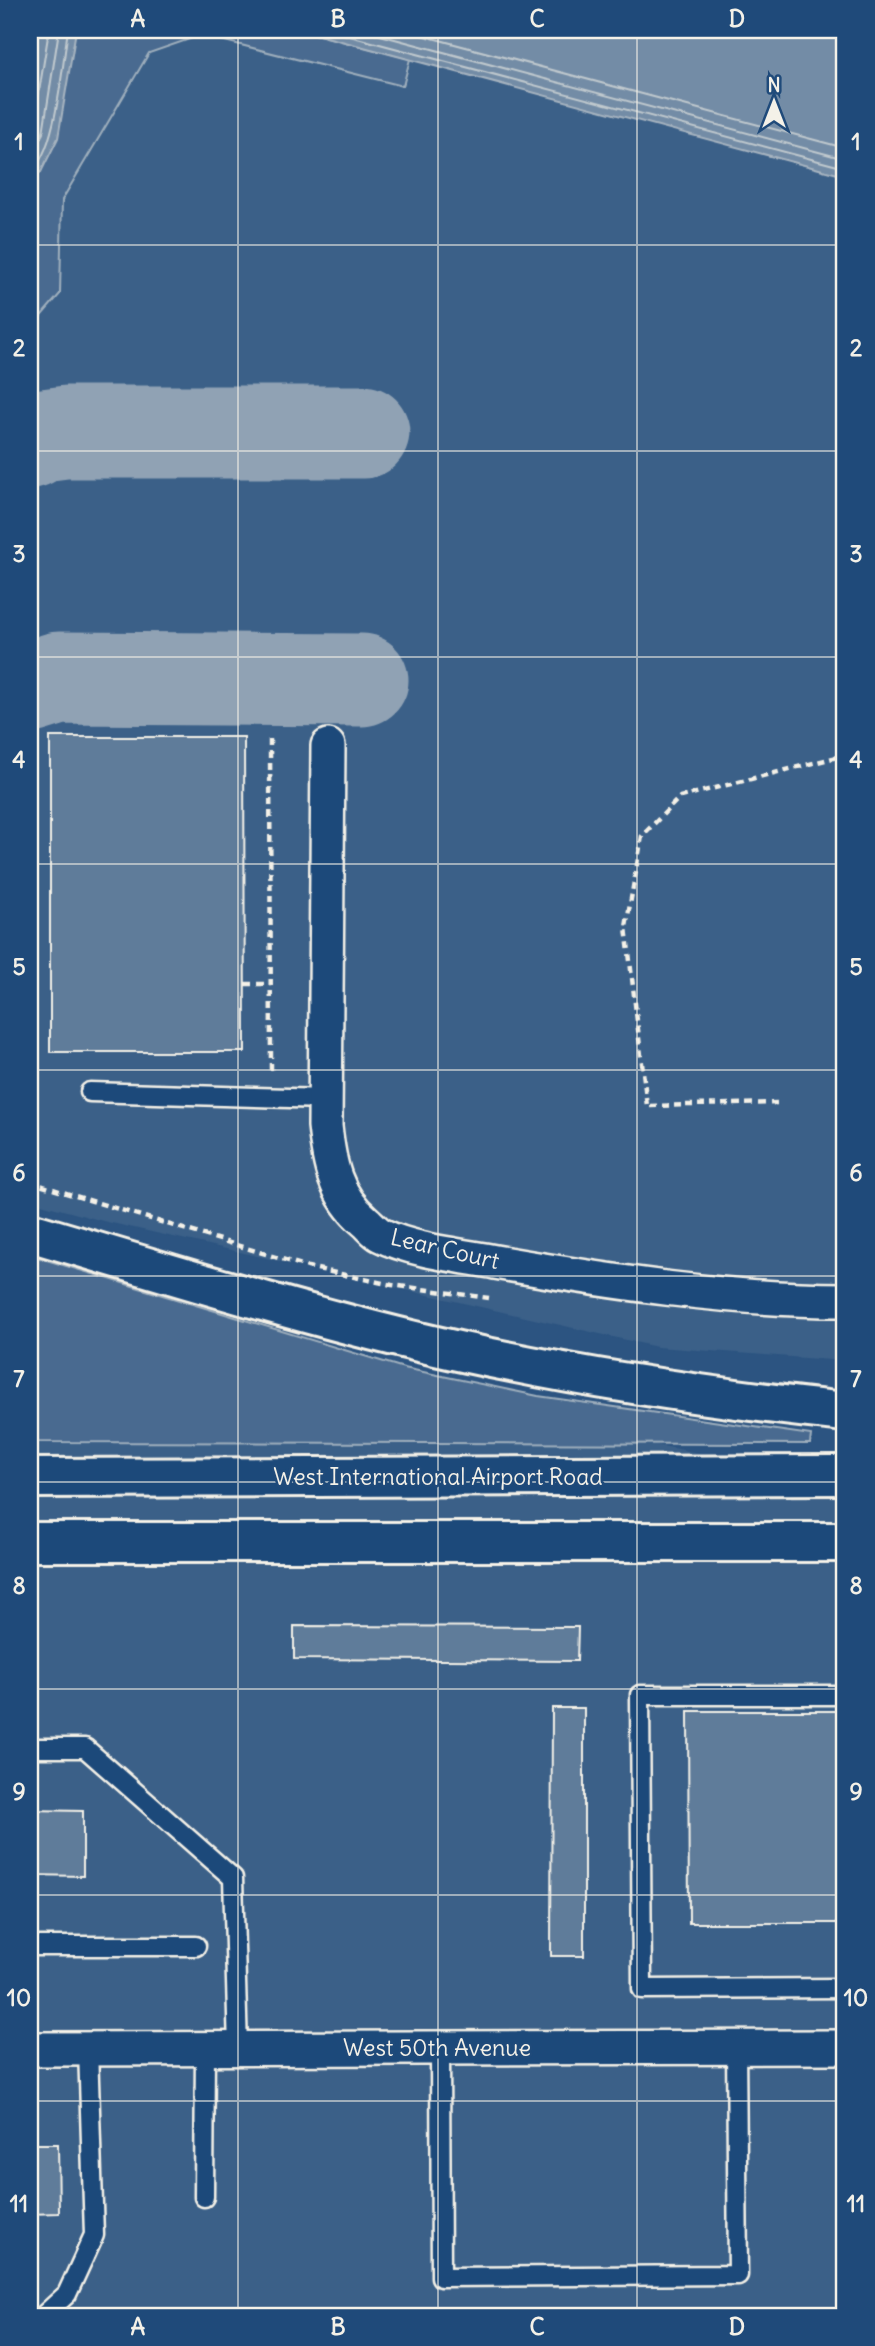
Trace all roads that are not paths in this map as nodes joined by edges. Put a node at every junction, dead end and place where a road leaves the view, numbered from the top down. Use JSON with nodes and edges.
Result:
{"nodes":[{"id":1,"x":328,"y":746,"type":"dead end"},
{"id":2,"x":90,"y":1092,"type":"dead end"},
{"id":3,"x":325,"y":1099,"type":"junction"},
{"id":4,"x":30,"y":1232,"type":"edge"},
{"id":5,"x":845,"y":1300,"type":"edge"},
{"id":6,"x":845,"y":1412,"type":"edge"},
{"id":7,"x":845,"y":1475,"type":"edge"},
{"id":8,"x":30,"y":1478,"type":"edge"},
{"id":9,"x":30,"y":1542,"type":"edge"},
{"id":10,"x":845,"y":1542,"type":"edge"},
{"id":11,"x":845,"y":1695,"type":"edge"},
{"id":12,"x":30,"y":1748,"type":"edge"},
{"id":13,"x":30,"y":1946,"type":"edge"},
{"id":14,"x":196,"y":1946,"type":"dead end"},
{"id":15,"x":845,"y":1988,"type":"edge"},
{"id":16,"x":845,"y":2047,"type":"edge"},
{"id":17,"x":440,"y":2048,"type":"junction"},
{"id":18,"x":736,"y":2048,"type":"junction"},
{"id":19,"x":30,"y":2049,"type":"edge"},
{"id":20,"x":88,"y":2049,"type":"junction"},
{"id":21,"x":221,"y":2049,"type":"junction"},
{"id":22,"x":204,"y":2197,"type":"dead end"},
{"id":23,"x":43,"y":2316,"type":"edge"}],
"edges":[{"from":1,"to":3,"type":"street","name":"Lear Court"},
{"from":2,"to":3,"type":"lane"},
{"from":3,"to":5,"type":"street","name":"Lear Court"},
{"from":4,"to":6,"type":"main road"},
{"from":7,"to":8,"type":"main road","name":"West International Airport Road"},
{"from":9,"to":10,"type":"main road"},
{"from":11,"to":15,"type":"lane"},
{"from":12,"to":21,"type":"lane"},
{"from":13,"to":14,"type":"lane"},
{"from":16,"to":18,"type":"street","name":"West 50th Avenue"},
{"from":17,"to":18,"type":"street","name":"West 50th Avenue"},
{"from":17,"to":18,"type":"lane"},
{"from":17,"to":21,"type":"street","name":"West 50th Avenue"},
{"from":19,"to":20,"type":"street","name":"West 50th Avenue"},
{"from":20,"to":21,"type":"street","name":"West 50th Avenue"},
{"from":20,"to":23,"type":"lane"},
{"from":21,"to":22,"type":"lane"}]}
